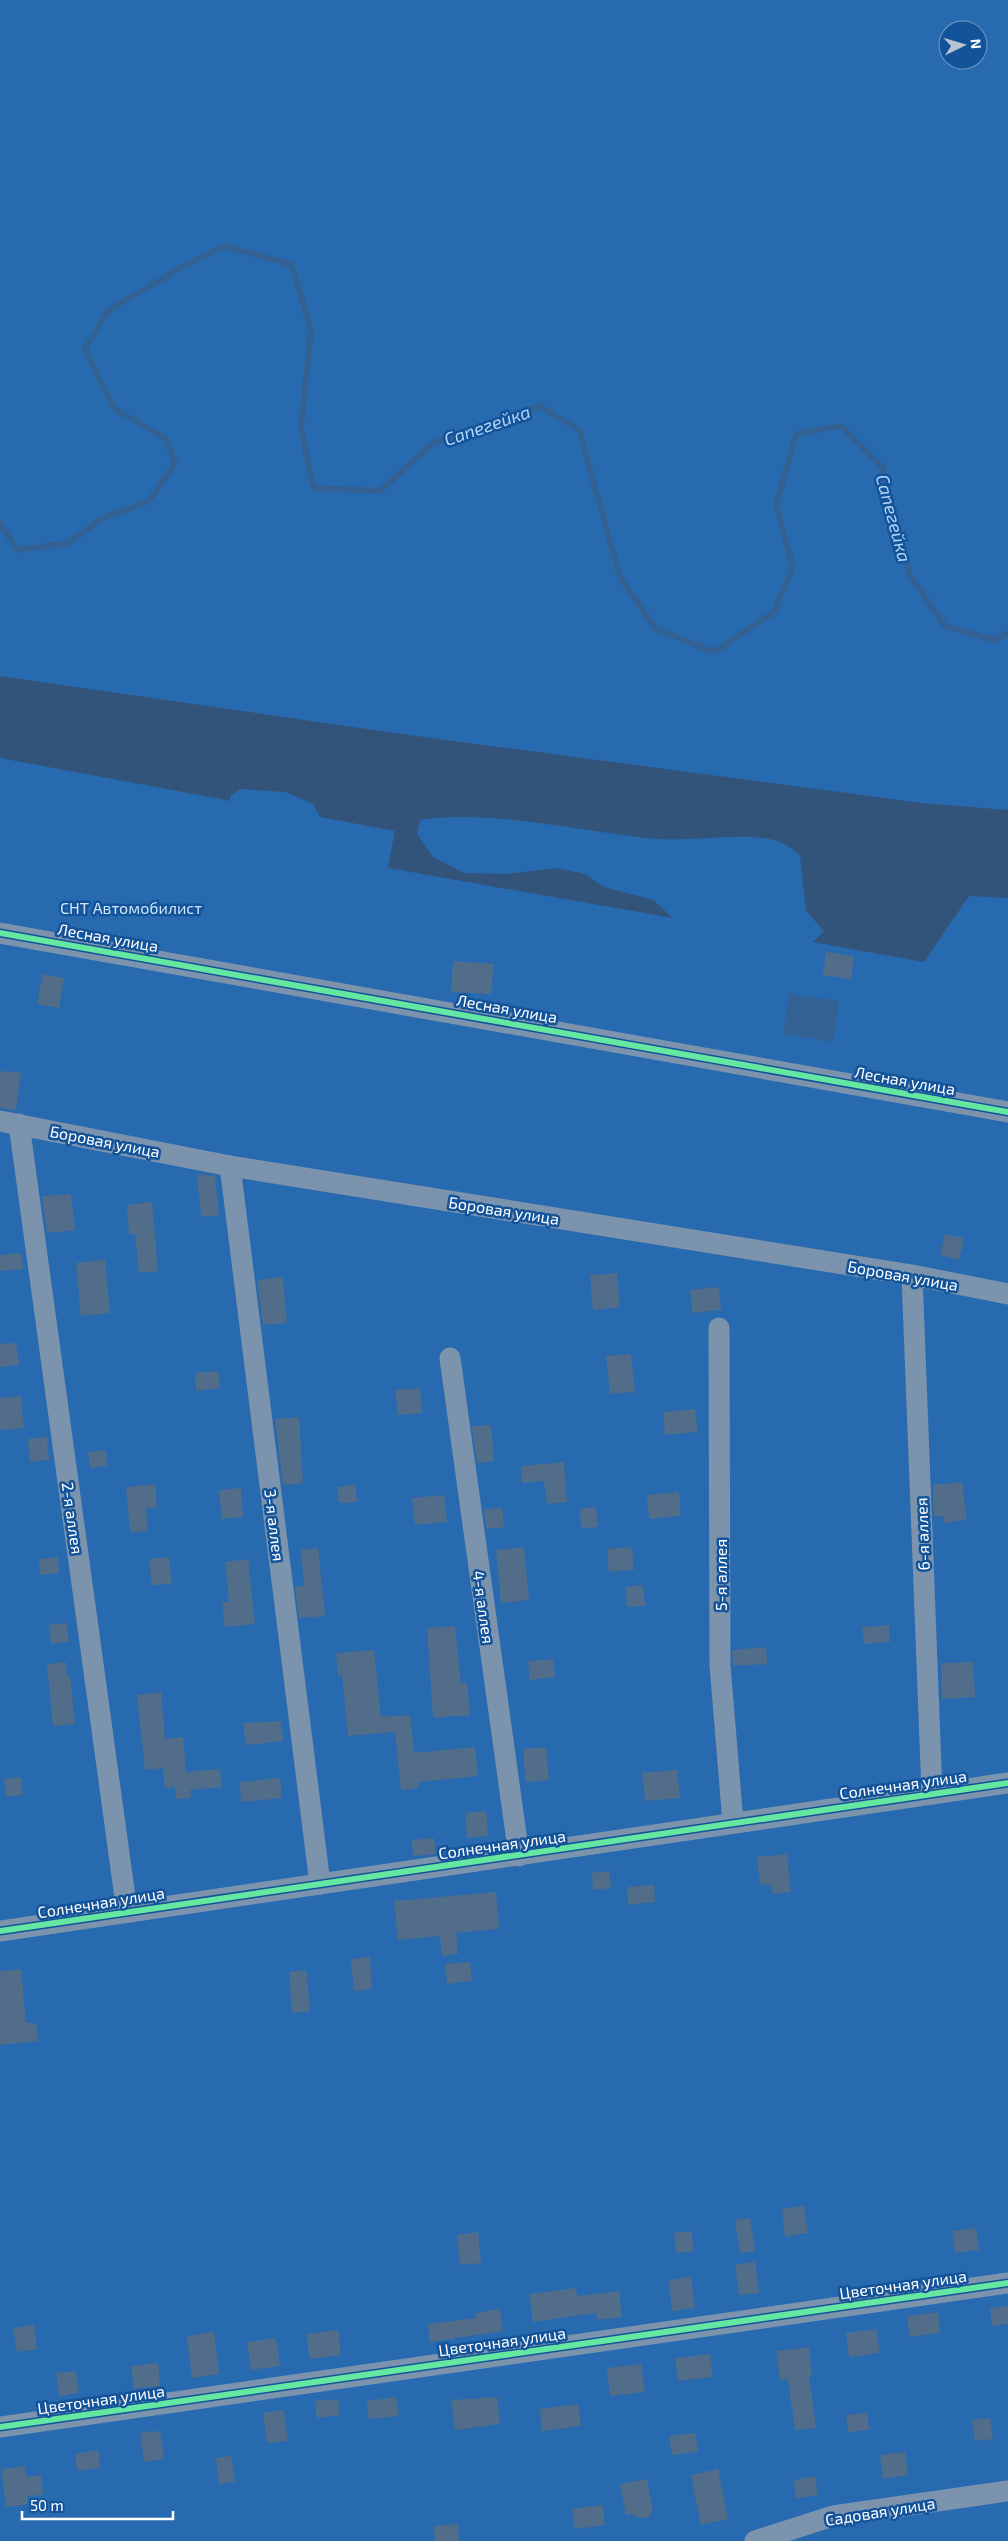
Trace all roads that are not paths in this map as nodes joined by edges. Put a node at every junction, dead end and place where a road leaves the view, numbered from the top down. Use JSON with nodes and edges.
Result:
{"nodes":[{"id":1,"x":0,"y":933,"type":"edge"},
{"id":2,"x":1008,"y":1112,"type":"edge"},
{"id":3,"x":9,"y":1122,"type":"edge"},
{"id":4,"x":230,"y":1166,"type":"junction"},
{"id":5,"x":912,"y":1275,"type":"junction"},
{"id":6,"x":1008,"y":1294,"type":"edge"},
{"id":7,"x":719,"y":1328,"type":"dead end"},
{"id":8,"x":450,"y":1358,"type":"dead end"},
{"id":9,"x":1008,"y":1783,"type":"edge"},
{"id":10,"x":932,"y":1793,"type":"junction"},
{"id":11,"x":733,"y":1823,"type":"junction"},
{"id":12,"x":519,"y":1856,"type":"junction"},
{"id":13,"x":320,"y":1884,"type":"junction"},
{"id":14,"x":127,"y":1912,"type":"junction"},
{"id":15,"x":0,"y":1931,"type":"edge"},
{"id":16,"x":1008,"y":2283,"type":"edge"},
{"id":17,"x":0,"y":2427,"type":"edge"},
{"id":18,"x":1008,"y":2491,"type":"edge"},
{"id":19,"x":755,"y":2541,"type":"edge"}],
"edges":[{"from":1,"to":2,"type":"street","name":"Лесная улица"},
{"from":3,"to":4,"type":"street","name":"Боровая улица"},
{"from":3,"to":14,"type":"street","name":"2-я аллея"},
{"from":4,"to":5,"type":"street","name":"Боровая улица"},
{"from":4,"to":13,"type":"street","name":"3-я аллея"},
{"from":5,"to":6,"type":"street","name":"Боровая улица"},
{"from":5,"to":10,"type":"street","name":"6-я аллея"},
{"from":7,"to":11,"type":"street","name":"5-я аллея"},
{"from":8,"to":12,"type":"street","name":"4-я аллея"},
{"from":9,"to":10,"type":"street","name":"Солнечная улица"},
{"from":10,"to":11,"type":"street","name":"Солнечная улица"},
{"from":11,"to":12,"type":"street","name":"Солнечная улица"},
{"from":12,"to":13,"type":"street","name":"Солнечная улица"},
{"from":13,"to":14,"type":"street","name":"Солнечная улица"},
{"from":14,"to":15,"type":"street","name":"Солнечная улица"},
{"from":16,"to":17,"type":"street","name":"Цветочная улица"},
{"from":18,"to":19,"type":"street","name":"Садовая улица"}]}
